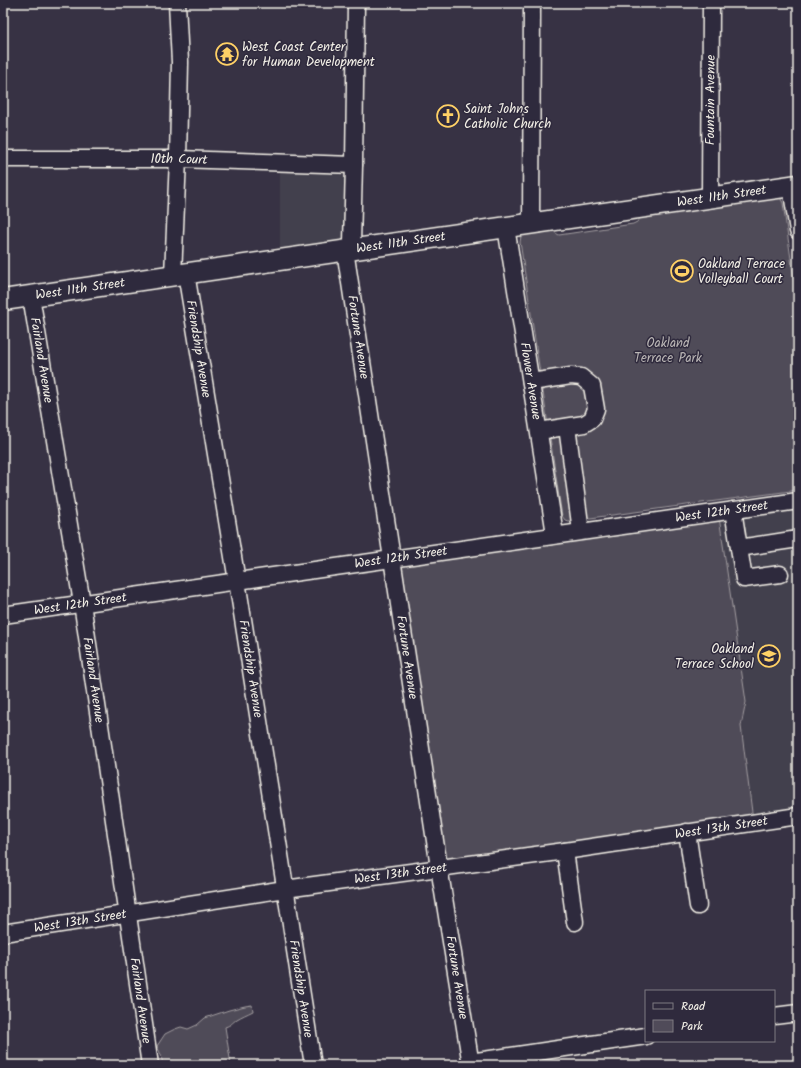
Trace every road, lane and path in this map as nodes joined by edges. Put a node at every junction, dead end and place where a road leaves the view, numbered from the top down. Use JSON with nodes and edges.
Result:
{"nodes":[{"id":1,"x":177,"y":3,"type":"edge"},
{"id":2,"x":356,"y":3,"type":"edge"},
{"id":3,"x":532,"y":3,"type":"edge"},
{"id":4,"x":711,"y":3,"type":"edge"},
{"id":5,"x":3,"y":159,"type":"edge"},
{"id":6,"x":178,"y":159,"type":"junction"},
{"id":7,"x":354,"y":165,"type":"junction"},
{"id":8,"x":795,"y":185,"type":"edge"},
{"id":9,"x":710,"y":197,"type":"junction"},
{"id":10,"x":531,"y":223,"type":"junction"},
{"id":11,"x":506,"y":227,"type":"junction"},
{"id":12,"x":798,"y":231,"type":"edge"},
{"id":13,"x":349,"y":249,"type":"junction"},
{"id":14,"x":180,"y":274,"type":"junction"},
{"id":15,"x":31,"y":296,"type":"junction"},
{"id":16,"x":3,"y":300,"type":"edge"},
{"id":17,"x":531,"y":382,"type":"junction"},
{"id":18,"x":567,"y":427,"type":"junction"},
{"id":19,"x":539,"y":431,"type":"junction"},
{"id":20,"x":798,"y":501,"type":"edge"},
{"id":21,"x":733,"y":510,"type":"junction"},
{"id":22,"x":581,"y":531,"type":"junction"},
{"id":23,"x":555,"y":534,"type":"junction"},
{"id":24,"x":798,"y":539,"type":"edge"},
{"id":25,"x":739,"y":548,"type":"junction"},
{"id":26,"x":392,"y":558,"type":"junction"},
{"id":27,"x":780,"y":574,"type":"dead end"},
{"id":28,"x":237,"y":581,"type":"junction"},
{"id":29,"x":82,"y":603,"type":"junction"},
{"id":30,"x":3,"y":614,"type":"edge"},
{"id":31,"x":798,"y":816,"type":"edge"},
{"id":32,"x":687,"y":832,"type":"junction"},
{"id":33,"x":565,"y":851,"type":"junction"},
{"id":34,"x":439,"y":867,"type":"junction"},
{"id":35,"x":285,"y":889,"type":"junction"},
{"id":36,"x":698,"y":906,"type":"dead end"},
{"id":37,"x":127,"y":914,"type":"junction"},
{"id":38,"x":575,"y":922,"type":"dead end"},
{"id":39,"x":3,"y":933,"type":"edge"},
{"id":40,"x":798,"y":1013,"type":"edge"},
{"id":41,"x":775,"y":1016,"type":"edge"},
{"id":42,"x":645,"y":1036,"type":"edge"},
{"id":43,"x":471,"y":1063,"type":"edge"},
{"id":44,"x":150,"y":1065,"type":"edge"},
{"id":45,"x":313,"y":1065,"type":"edge"}],
"edges":[{"from":1,"to":6,"type":"street","name":"Friendship Avenue"},
{"from":2,"to":7,"type":"street","name":"Fortune Avenue"},
{"from":3,"to":10,"type":"street"},
{"from":4,"to":9,"type":"street","name":"Fountain Avenue"},
{"from":5,"to":6,"type":"street","name":"10th Court"},
{"from":6,"to":7,"type":"street","name":"10th Court"},
{"from":6,"to":14,"type":"street","name":"Friendship Avenue"},
{"from":7,"to":13,"type":"street","name":"Fortune Avenue"},
{"from":8,"to":9,"type":"main road","name":"West 11th Street"},
{"from":8,"to":12,"type":"street"},
{"from":9,"to":10,"type":"main road","name":"West 11th Street"},
{"from":10,"to":11,"type":"main road","name":"West 11th Street"},
{"from":11,"to":13,"type":"main road","name":"West 11th Street"},
{"from":11,"to":17,"type":"street","name":"Flower Avenue"},
{"from":13,"to":14,"type":"main road","name":"West 11th Street"},
{"from":13,"to":26,"type":"street","name":"Fortune Avenue"},
{"from":14,"to":15,"type":"main road","name":"West 11th Street"},
{"from":14,"to":28,"type":"street","name":"Friendship Avenue"},
{"from":15,"to":16,"type":"main road","name":"West 11th Street"},
{"from":15,"to":29,"type":"street","name":"Fairland Avenue"},
{"from":17,"to":18,"type":"street"},
{"from":17,"to":19,"type":"street","name":"Flower Avenue"},
{"from":18,"to":19,"type":"street"},
{"from":18,"to":22,"type":"street"},
{"from":19,"to":23,"type":"street","name":"Flower Avenue"},
{"from":20,"to":21,"type":"street","name":"West 12th Street"},
{"from":21,"to":22,"type":"street","name":"West 12th Street"},
{"from":21,"to":25,"type":"street"},
{"from":22,"to":23,"type":"street","name":"West 12th Street"},
{"from":23,"to":26,"type":"street","name":"West 12th Street"},
{"from":24,"to":25,"type":"street"},
{"from":25,"to":27,"type":"street"},
{"from":26,"to":28,"type":"street","name":"West 12th Street"},
{"from":26,"to":34,"type":"street","name":"Fortune Avenue"},
{"from":28,"to":29,"type":"street","name":"West 12th Street"},
{"from":28,"to":35,"type":"street","name":"Friendship Avenue"},
{"from":29,"to":30,"type":"street","name":"West 12th Street"},
{"from":29,"to":37,"type":"street","name":"Fairland Avenue"},
{"from":31,"to":32,"type":"street","name":"West 13th Street"},
{"from":32,"to":33,"type":"street","name":"West 13th Street"},
{"from":32,"to":36,"type":"street"},
{"from":33,"to":34,"type":"street","name":"West 13th Street"},
{"from":33,"to":38,"type":"street"},
{"from":34,"to":35,"type":"street","name":"West 13th Street"},
{"from":34,"to":43,"type":"street","name":"Fortune Avenue"},
{"from":35,"to":37,"type":"street","name":"West 13th Street"},
{"from":35,"to":45,"type":"street","name":"Friendship Avenue"},
{"from":37,"to":39,"type":"street","name":"West 13th Street"},
{"from":37,"to":44,"type":"street","name":"Fairland Avenue"},
{"from":40,"to":41,"type":"street"},
{"from":42,"to":43,"type":"street"}]}
